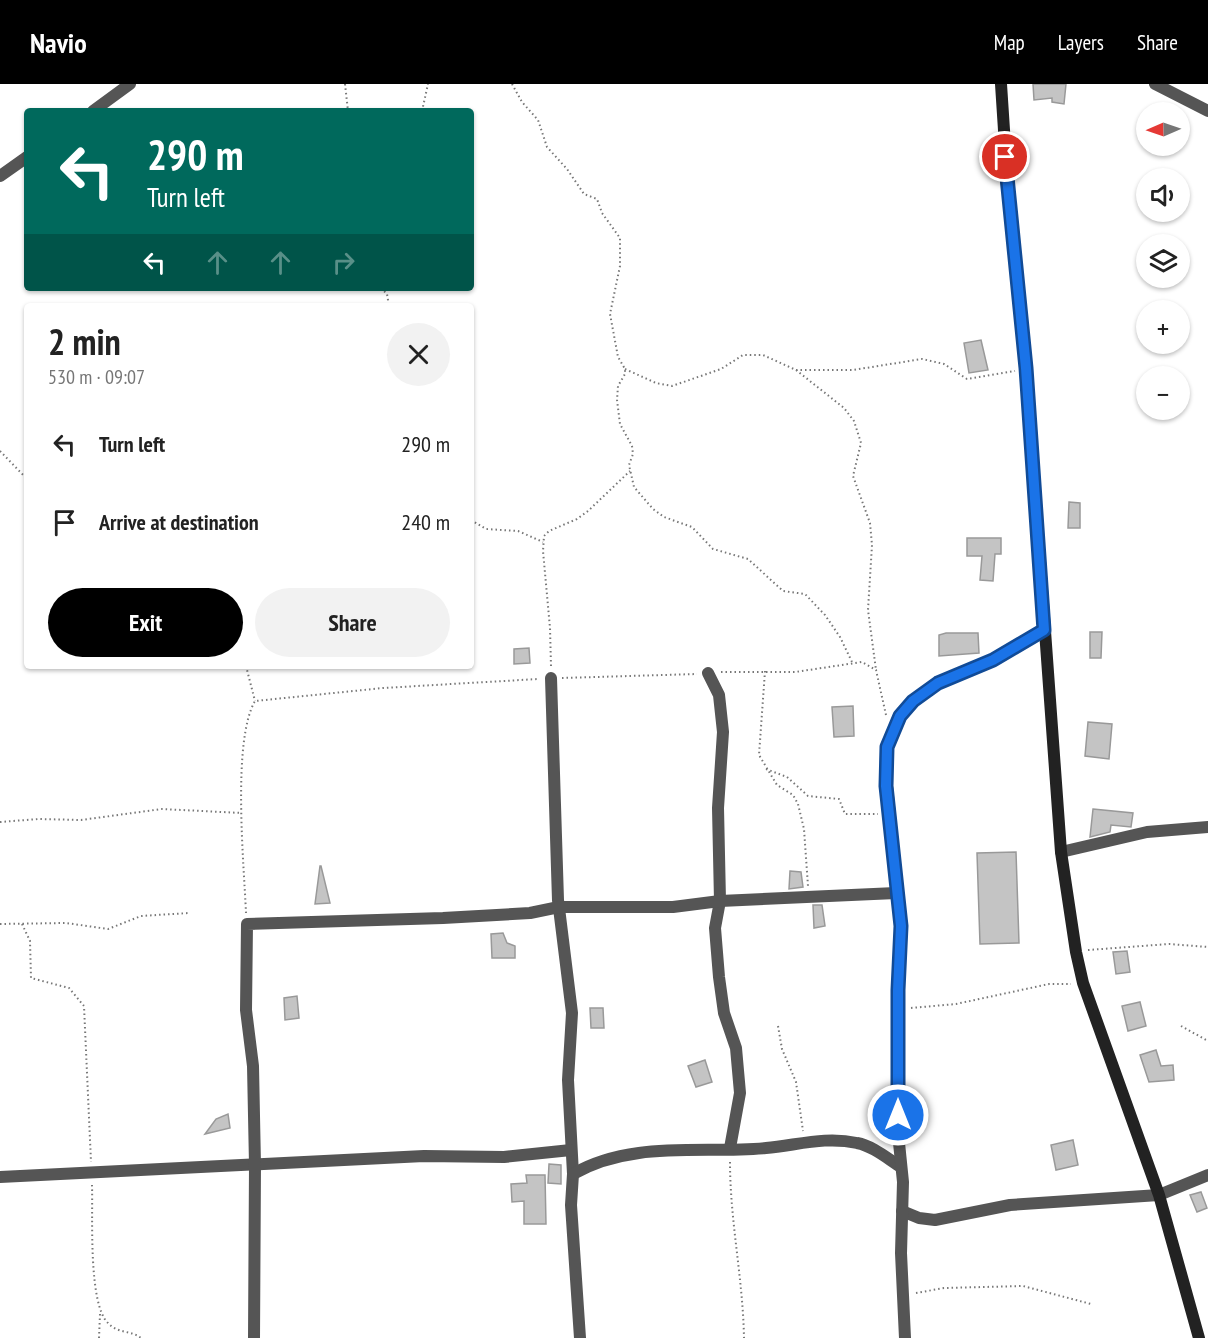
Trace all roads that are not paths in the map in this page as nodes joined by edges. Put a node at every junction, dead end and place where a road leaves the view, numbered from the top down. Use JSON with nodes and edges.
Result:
{"nodes":[{"id":1,"x":130,"y":84,"type":"edge"},
{"id":2,"x":1001,"y":84,"type":"edge"},
{"id":3,"x":1155,"y":84,"type":"edge"},
{"id":4,"x":97,"y":108,"type":"edge"},
{"id":5,"x":1208,"y":111,"type":"edge"},
{"id":6,"x":24,"y":159,"type":"edge"},
{"id":7,"x":0,"y":176,"type":"edge"},
{"id":8,"x":1044,"y":630,"type":"junction"},
{"id":9,"x":708,"y":673,"type":"road end"},
{"id":10,"x":551,"y":678,"type":"road end"},
{"id":11,"x":1208,"y":827,"type":"edge"},
{"id":12,"x":1061,"y":852,"type":"junction"},
{"id":13,"x":896,"y":894,"type":"junction"},
{"id":14,"x":720,"y":901,"type":"junction"},
{"id":15,"x":559,"y":907,"type":"junction"},
{"id":16,"x":730,"y":1148,"type":"junction"},
{"id":17,"x":571,"y":1150,"type":"junction"},
{"id":18,"x":255,"y":1165,"type":"junction"},
{"id":19,"x":901,"y":1167,"type":"junction"},
{"id":20,"x":573,"y":1174,"type":"junction"},
{"id":21,"x":1208,"y":1175,"type":"edge"},
{"id":22,"x":0,"y":1177,"type":"edge"},
{"id":23,"x":1159,"y":1195,"type":"junction"},
{"id":24,"x":902,"y":1211,"type":"junction"},
{"id":25,"x":254,"y":1338,"type":"edge"},
{"id":26,"x":580,"y":1338,"type":"edge"},
{"id":27,"x":905,"y":1338,"type":"edge"},
{"id":28,"x":1199,"y":1338,"type":"edge"}],
"edges":[{"from":1,"to":4,"type":"street"},
{"from":2,"to":8,"type":"street"},
{"from":3,"to":5,"type":"street"},
{"from":6,"to":7,"type":"street"},
{"from":8,"to":12,"type":"street"},
{"from":8,"to":13,"type":"street"},
{"from":9,"to":14,"type":"street"},
{"from":10,"to":15,"type":"street"},
{"from":11,"to":12,"type":"street"},
{"from":12,"to":23,"type":"street"},
{"from":13,"to":14,"type":"street"},
{"from":13,"to":19,"type":"street"},
{"from":14,"to":15,"type":"street"},
{"from":14,"to":16,"type":"street"},
{"from":15,"to":17,"type":"street"},
{"from":15,"to":18,"type":"street"},
{"from":16,"to":19,"type":"street"},
{"from":16,"to":20,"type":"street"},
{"from":17,"to":18,"type":"street"},
{"from":17,"to":20,"type":"street"},
{"from":18,"to":22,"type":"street"},
{"from":18,"to":25,"type":"street"},
{"from":19,"to":24,"type":"street"},
{"from":20,"to":26,"type":"street"},
{"from":21,"to":23,"type":"street"},
{"from":23,"to":24,"type":"street"},
{"from":23,"to":28,"type":"street"},
{"from":24,"to":27,"type":"street"}]}
